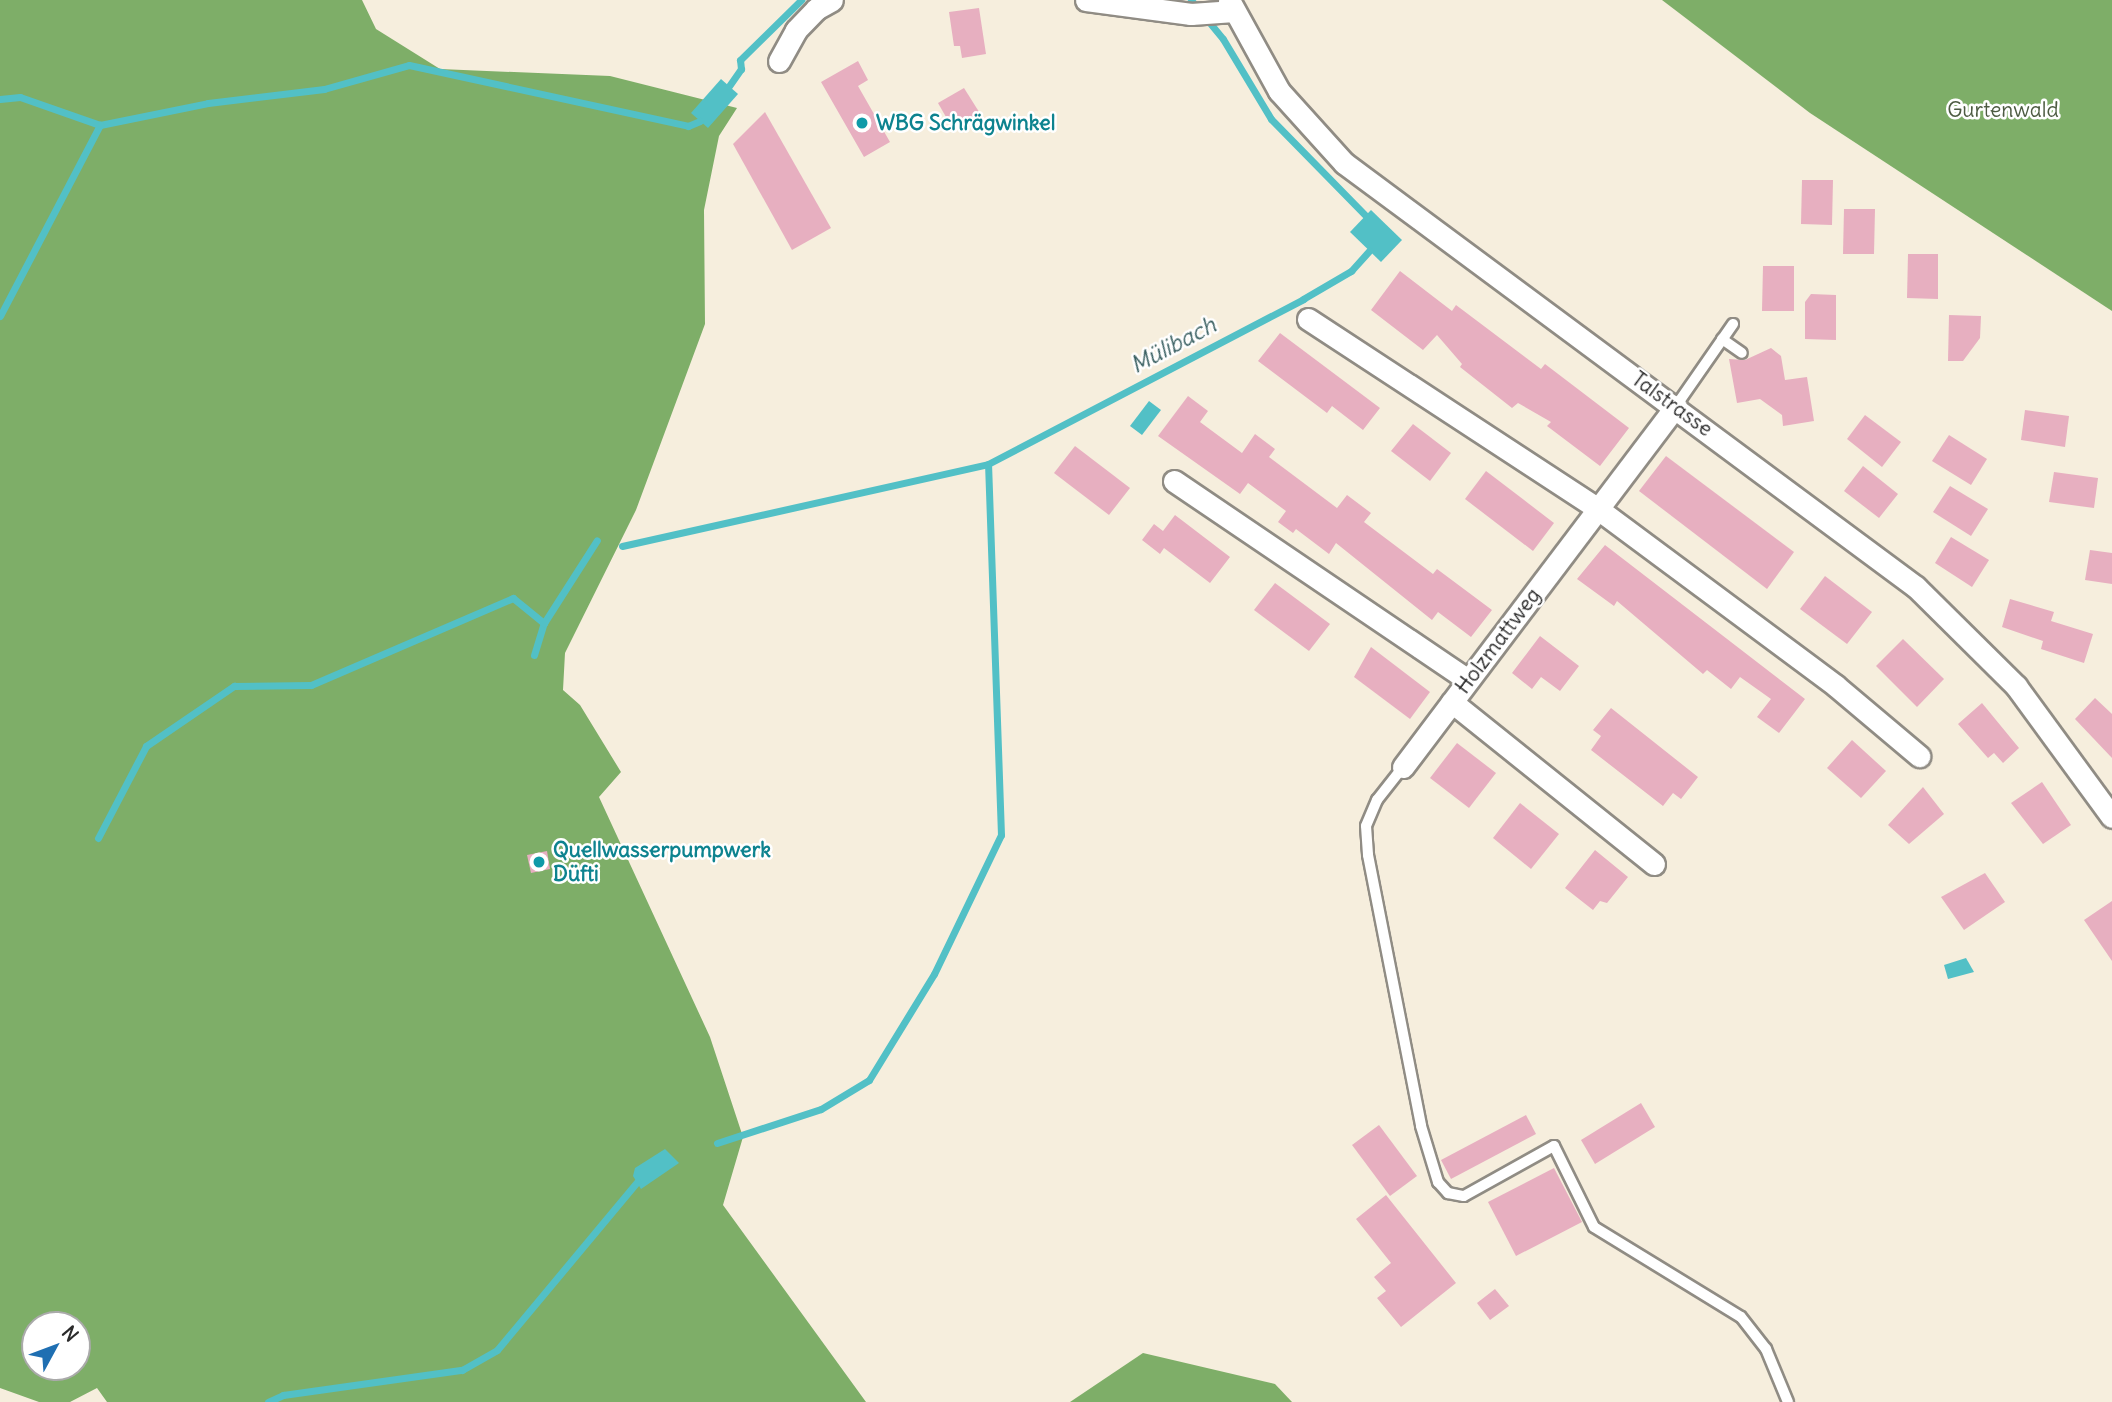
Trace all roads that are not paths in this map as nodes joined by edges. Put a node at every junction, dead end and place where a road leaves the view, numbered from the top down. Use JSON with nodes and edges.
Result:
{"nodes":[{"id":1,"x":832,"y":0,"type":"edge"},
{"id":2,"x":1086,"y":0,"type":"edge"},
{"id":3,"x":1226,"y":8,"type":"edge"},
{"id":4,"x":779,"y":61,"type":"dead end"},
{"id":5,"x":1308,"y":319,"type":"dead end"},
{"id":6,"x":1733,"y":324,"type":"dead end"},
{"id":7,"x":1723,"y":339,"type":"junction"},
{"id":8,"x":1742,"y":353,"type":"dead end"},
{"id":9,"x":1676,"y":406,"type":"junction"},
{"id":10,"x":1174,"y":481,"type":"dead end"},
{"id":11,"x":1598,"y":509,"type":"junction"},
{"id":12,"x":1468,"y":680,"type":"junction"},
{"id":13,"x":1452,"y":702,"type":"junction"},
{"id":14,"x":1919,"y":756,"type":"dead end"},
{"id":15,"x":1403,"y":767,"type":"joint"},
{"id":16,"x":2112,"y":817,"type":"edge"},
{"id":17,"x":1654,"y":864,"type":"dead end"},
{"id":18,"x":1788,"y":1402,"type":"edge"}],
"edges":[{"from":1,"to":4,"type":"street"},
{"from":2,"to":3,"type":"street"},
{"from":3,"to":9,"type":"street","name":"Talstrasse"},
{"from":5,"to":11,"type":"street"},
{"from":6,"to":7,"type":"lane"},
{"from":7,"to":8,"type":"lane"},
{"from":7,"to":9,"type":"lane"},
{"from":9,"to":11,"type":"street","name":"Holzmattweg"},
{"from":9,"to":16,"type":"street","name":"Talstrasse"},
{"from":10,"to":12,"type":"street"},
{"from":11,"to":12,"type":"street","name":"Holzmattweg"},
{"from":11,"to":14,"type":"street"},
{"from":12,"to":13,"type":"street","name":"Holzmattweg"},
{"from":13,"to":15,"type":"street"},
{"from":13,"to":17,"type":"street","name":"Holzmattweg"},
{"from":15,"to":18,"type":"lane"}]}
